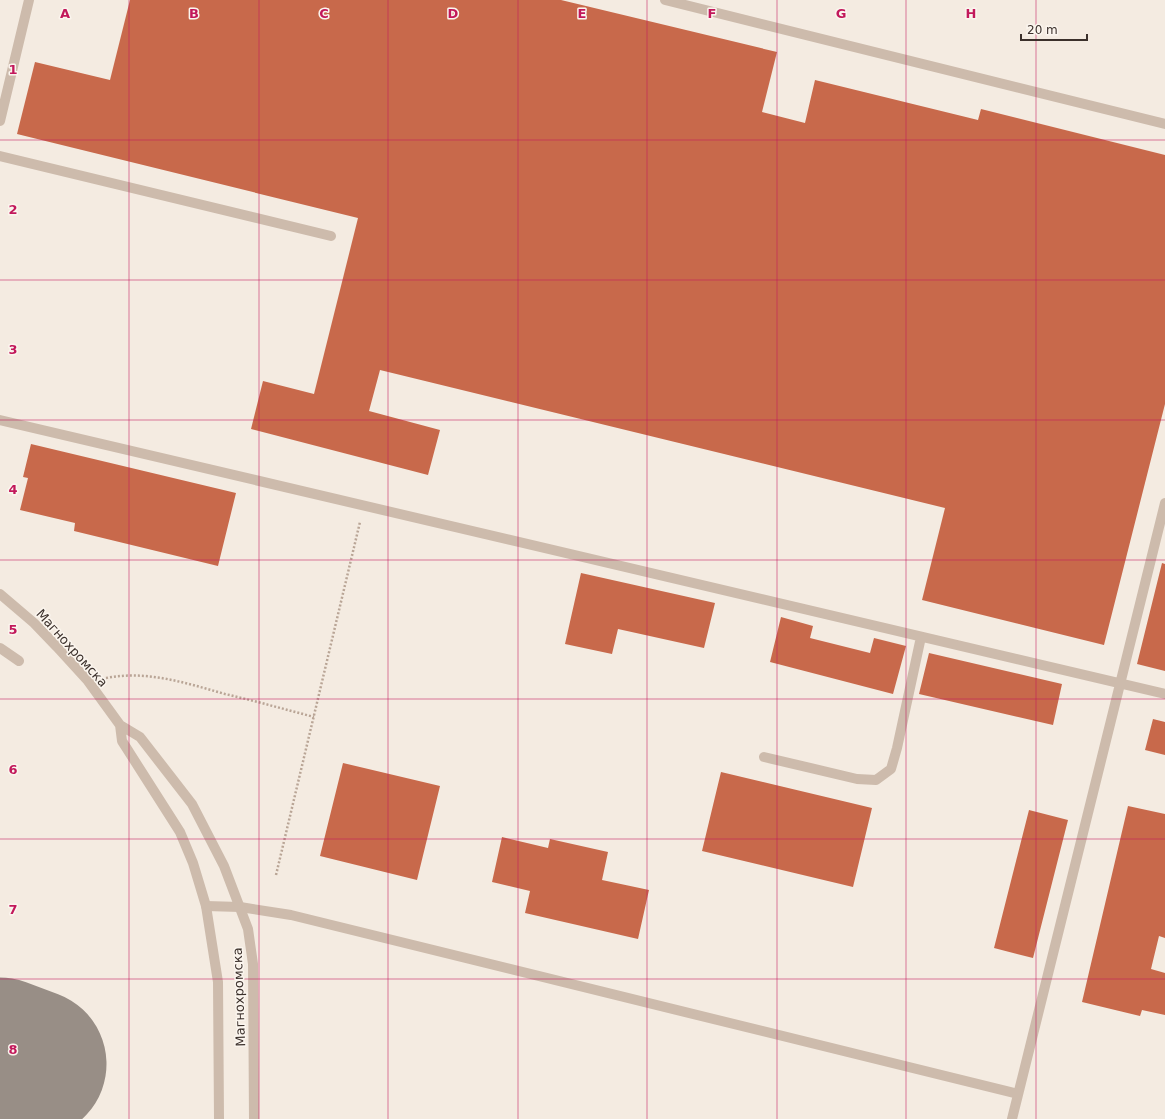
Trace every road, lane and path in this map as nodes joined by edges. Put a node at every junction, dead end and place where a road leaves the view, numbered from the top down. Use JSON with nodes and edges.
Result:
{"nodes":[{"id":1,"x":29,"y":0,"type":"edge"},
{"id":2,"x":665,"y":0,"type":"edge"},
{"id":3,"x":0,"y":121,"type":"edge"},
{"id":4,"x":1165,"y":124,"type":"edge"},
{"id":5,"x":0,"y":156,"type":"edge"},
{"id":6,"x":331,"y":236,"type":"dead end"},
{"id":7,"x":0,"y":420,"type":"edge"},
{"id":8,"x":364,"y":506,"type":"junction"},
{"id":9,"x":1164,"y":510,"type":"edge"},
{"id":10,"x":0,"y":594,"type":"edge"},
{"id":11,"x":921,"y":637,"type":"junction"},
{"id":12,"x":0,"y":648,"type":"edge"},
{"id":13,"x":19,"y":661,"type":"dead end"},
{"id":14,"x":88,"y":681,"type":"junction"},
{"id":15,"x":1121,"y":684,"type":"junction"},
{"id":16,"x":1165,"y":694,"type":"edge"},
{"id":17,"x":314,"y":717,"type":"junction"},
{"id":18,"x":120,"y":725,"type":"junction"},
{"id":19,"x":764,"y":757,"type":"dead end"},
{"id":20,"x":276,"y":875,"type":"dead end"},
{"id":21,"x":206,"y":906,"type":"junction"},
{"id":22,"x":240,"y":907,"type":"junction"},
{"id":23,"x":1018,"y":1094,"type":"junction"},
{"id":24,"x":219,"y":1119,"type":"edge"},
{"id":25,"x":254,"y":1119,"type":"edge"},
{"id":26,"x":1012,"y":1119,"type":"edge"}],
"edges":[{"from":1,"to":3,"type":"street"},
{"from":2,"to":4,"type":"street"},
{"from":5,"to":6,"type":"street"},
{"from":7,"to":8,"type":"street"},
{"from":8,"to":11,"type":"street"},
{"from":8,"to":17,"type":"path"},
{"from":9,"to":15,"type":"street"},
{"from":10,"to":14,"type":"street","name":"Магнохромска"},
{"from":11,"to":15,"type":"street"},
{"from":11,"to":19,"type":"street"},
{"from":12,"to":13,"type":"street"},
{"from":14,"to":17,"type":"path"},
{"from":14,"to":18,"type":"street","name":"Магнохромска"},
{"from":15,"to":16,"type":"street"},
{"from":15,"to":23,"type":"street"},
{"from":17,"to":20,"type":"path"},
{"from":18,"to":21,"type":"street","name":"Магнохромска"},
{"from":18,"to":22,"type":"street","name":"Магнохромска"},
{"from":21,"to":22,"type":"street"},
{"from":21,"to":24,"type":"street","name":"Магнохромска"},
{"from":22,"to":23,"type":"street"},
{"from":22,"to":25,"type":"street","name":"Магнохромска"},
{"from":23,"to":26,"type":"street"}]}
